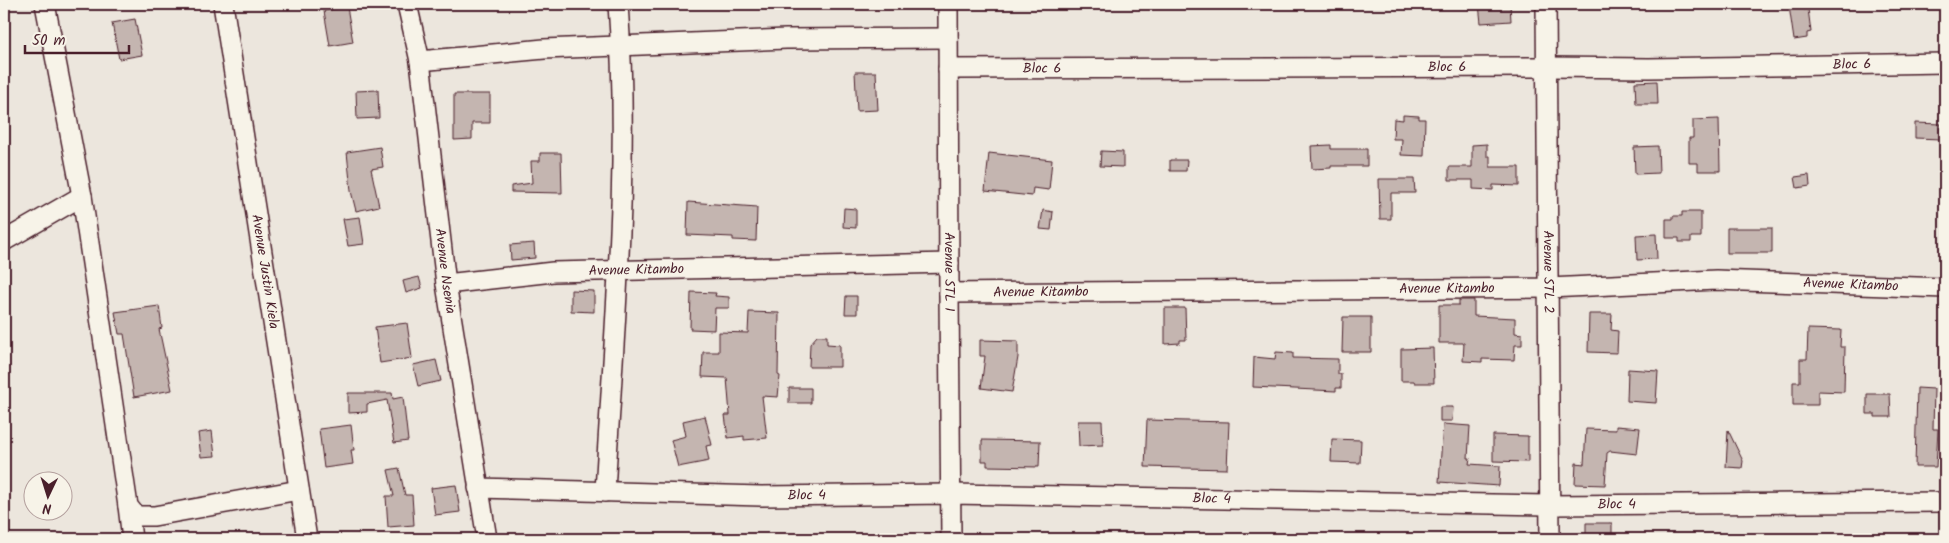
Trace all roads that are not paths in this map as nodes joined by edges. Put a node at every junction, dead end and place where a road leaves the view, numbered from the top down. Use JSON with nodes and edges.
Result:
{"nodes":[{"id":1,"x":44,"y":4,"type":"edge"},
{"id":2,"x":228,"y":4,"type":"edge"},
{"id":3,"x":407,"y":4,"type":"edge"},
{"id":4,"x":618,"y":4,"type":"edge"},
{"id":5,"x":948,"y":4,"type":"edge"},
{"id":6,"x":1546,"y":4,"type":"edge"},
{"id":7,"x":948,"y":38,"type":"junction"},
{"id":8,"x":621,"y":46,"type":"junction"},
{"id":9,"x":420,"y":61,"type":"junction"},
{"id":10,"x":1945,"y":63,"type":"edge"},
{"id":11,"x":1547,"y":67,"type":"junction"},
{"id":12,"x":948,"y":69,"type":"junction"},
{"id":13,"x":82,"y":196,"type":"junction"},
{"id":14,"x":4,"y":241,"type":"edge"},
{"id":15,"x":949,"y":263,"type":"junction"},
{"id":16,"x":617,"y":271,"type":"junction"},
{"id":17,"x":446,"y":284,"type":"junction"},
{"id":18,"x":1549,"y":288,"type":"junction"},
{"id":19,"x":1945,"y":288,"type":"edge"},
{"id":20,"x":948,"y":294,"type":"junction"},
{"id":21,"x":478,"y":488,"type":"junction"},
{"id":22,"x":300,"y":490,"type":"junction"},
{"id":23,"x":605,"y":492,"type":"junction"},
{"id":24,"x":951,"y":494,"type":"junction"},
{"id":25,"x":1945,"y":502,"type":"edge"},
{"id":26,"x":1550,"y":505,"type":"junction"},
{"id":27,"x":128,"y":506,"type":"junction"},
{"id":28,"x":132,"y":539,"type":"edge"},
{"id":29,"x":307,"y":539,"type":"edge"},
{"id":30,"x":486,"y":539,"type":"edge"},
{"id":31,"x":951,"y":539,"type":"edge"},
{"id":32,"x":1550,"y":539,"type":"edge"}],
"edges":[{"from":1,"to":13,"type":"street"},
{"from":2,"to":22,"type":"street","name":"Avenue Justin Kiela"},
{"from":3,"to":9,"type":"street","name":"Avenue Nsenia"},
{"from":4,"to":8,"type":"street"},
{"from":5,"to":7,"type":"street","name":"Avenue STL 1"},
{"from":6,"to":11,"type":"street","name":"Avenue STL 2"},
{"from":7,"to":8,"type":"street"},
{"from":7,"to":12,"type":"street","name":"Avenue STL 1"},
{"from":8,"to":9,"type":"street"},
{"from":8,"to":16,"type":"street"},
{"from":9,"to":17,"type":"street","name":"Avenue Nsenia"},
{"from":10,"to":11,"type":"street","name":"Bloc 6"},
{"from":11,"to":12,"type":"street","name":"Bloc 6"},
{"from":11,"to":18,"type":"street","name":"Avenue STL 2"},
{"from":12,"to":15,"type":"street","name":"Avenue STL 1"},
{"from":13,"to":14,"type":"street"},
{"from":13,"to":27,"type":"street"},
{"from":15,"to":16,"type":"street","name":"Avenue Kitambo"},
{"from":15,"to":20,"type":"street","name":"Avenue STL 1"},
{"from":16,"to":17,"type":"street","name":"Avenue Kitambo"},
{"from":16,"to":23,"type":"street"},
{"from":17,"to":21,"type":"street","name":"Avenue Nsenia"},
{"from":18,"to":19,"type":"street","name":"Avenue Kitambo"},
{"from":18,"to":20,"type":"street","name":"Avenue Kitambo"},
{"from":18,"to":26,"type":"street","name":"Avenue STL 2"},
{"from":20,"to":24,"type":"street","name":"Avenue STL 1"},
{"from":21,"to":23,"type":"street","name":"Bloc 4"},
{"from":21,"to":30,"type":"street","name":"Avenue Nsenia"},
{"from":22,"to":27,"type":"street"},
{"from":22,"to":29,"type":"street","name":"Avenue Justin Kiela"},
{"from":23,"to":24,"type":"street","name":"Bloc 4"},
{"from":24,"to":26,"type":"street","name":"Bloc 4"},
{"from":24,"to":31,"type":"street","name":"Avenue STL 1"},
{"from":25,"to":26,"type":"street","name":"Bloc 4"},
{"from":26,"to":32,"type":"street","name":"Avenue STL 2"},
{"from":27,"to":28,"type":"street"}]}
